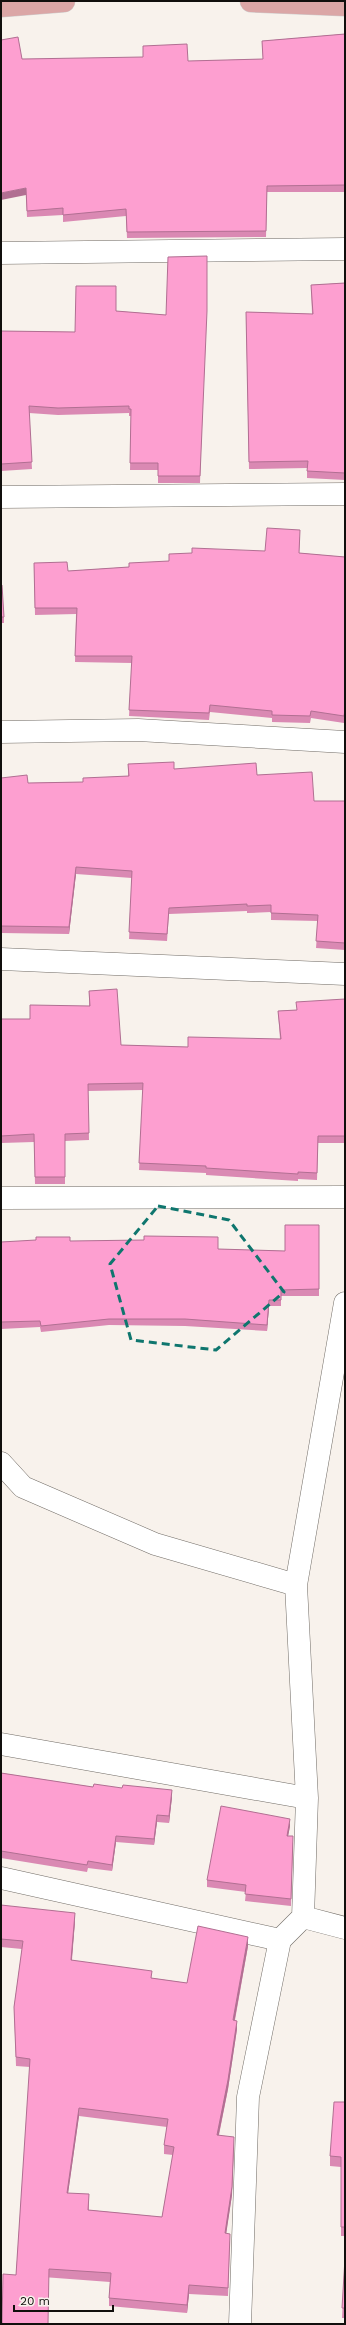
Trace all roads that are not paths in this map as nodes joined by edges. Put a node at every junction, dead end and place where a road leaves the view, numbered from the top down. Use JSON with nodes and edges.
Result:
{"nodes":[{"id":1,"x":64,"y":1,"type":"edge"},
{"id":2,"x":251,"y":1,"type":"edge"},
{"id":3,"x":345,"y":5,"type":"edge"},
{"id":4,"x":1,"y":6,"type":"edge"},
{"id":5,"x":345,"y":249,"type":"edge"},
{"id":6,"x":1,"y":253,"type":"edge"},
{"id":7,"x":345,"y":494,"type":"edge"},
{"id":8,"x":1,"y":496,"type":"edge"},
{"id":9,"x":1,"y":732,"type":"edge"},
{"id":10,"x":345,"y":742,"type":"edge"},
{"id":11,"x":1,"y":959,"type":"edge"},
{"id":12,"x":345,"y":974,"type":"edge"},
{"id":13,"x":345,"y":1197,"type":"edge"},
{"id":14,"x":1,"y":1198,"type":"edge"},
{"id":15,"x":345,"y":1302,"type":"edge"},
{"id":16,"x":1,"y":1463,"type":"edge"},
{"id":17,"x":296,"y":1585,"type":"junction"},
{"id":18,"x":1,"y":1744,"type":"edge"},
{"id":19,"x":307,"y":1798,"type":"junction"},
{"id":20,"x":1,"y":1878,"type":"edge"},
{"id":21,"x":303,"y":1917,"type":"junction"},
{"id":22,"x":345,"y":1928,"type":"edge"},
{"id":23,"x":280,"y":1940,"type":"junction"},
{"id":24,"x":240,"y":2324,"type":"edge"}],
"edges":[{"from":1,"to":4,"type":"main road"},
{"from":2,"to":3,"type":"main road"},
{"from":5,"to":6,"type":"street"},
{"from":7,"to":8,"type":"street"},
{"from":9,"to":10,"type":"street"},
{"from":11,"to":12,"type":"street"},
{"from":13,"to":14,"type":"street"},
{"from":15,"to":17,"type":"street"},
{"from":16,"to":17,"type":"street"},
{"from":17,"to":19,"type":"street"},
{"from":18,"to":19,"type":"street"},
{"from":19,"to":21,"type":"street"},
{"from":20,"to":23,"type":"street"},
{"from":21,"to":22,"type":"street"},
{"from":21,"to":23,"type":"street"},
{"from":23,"to":24,"type":"street"}]}
